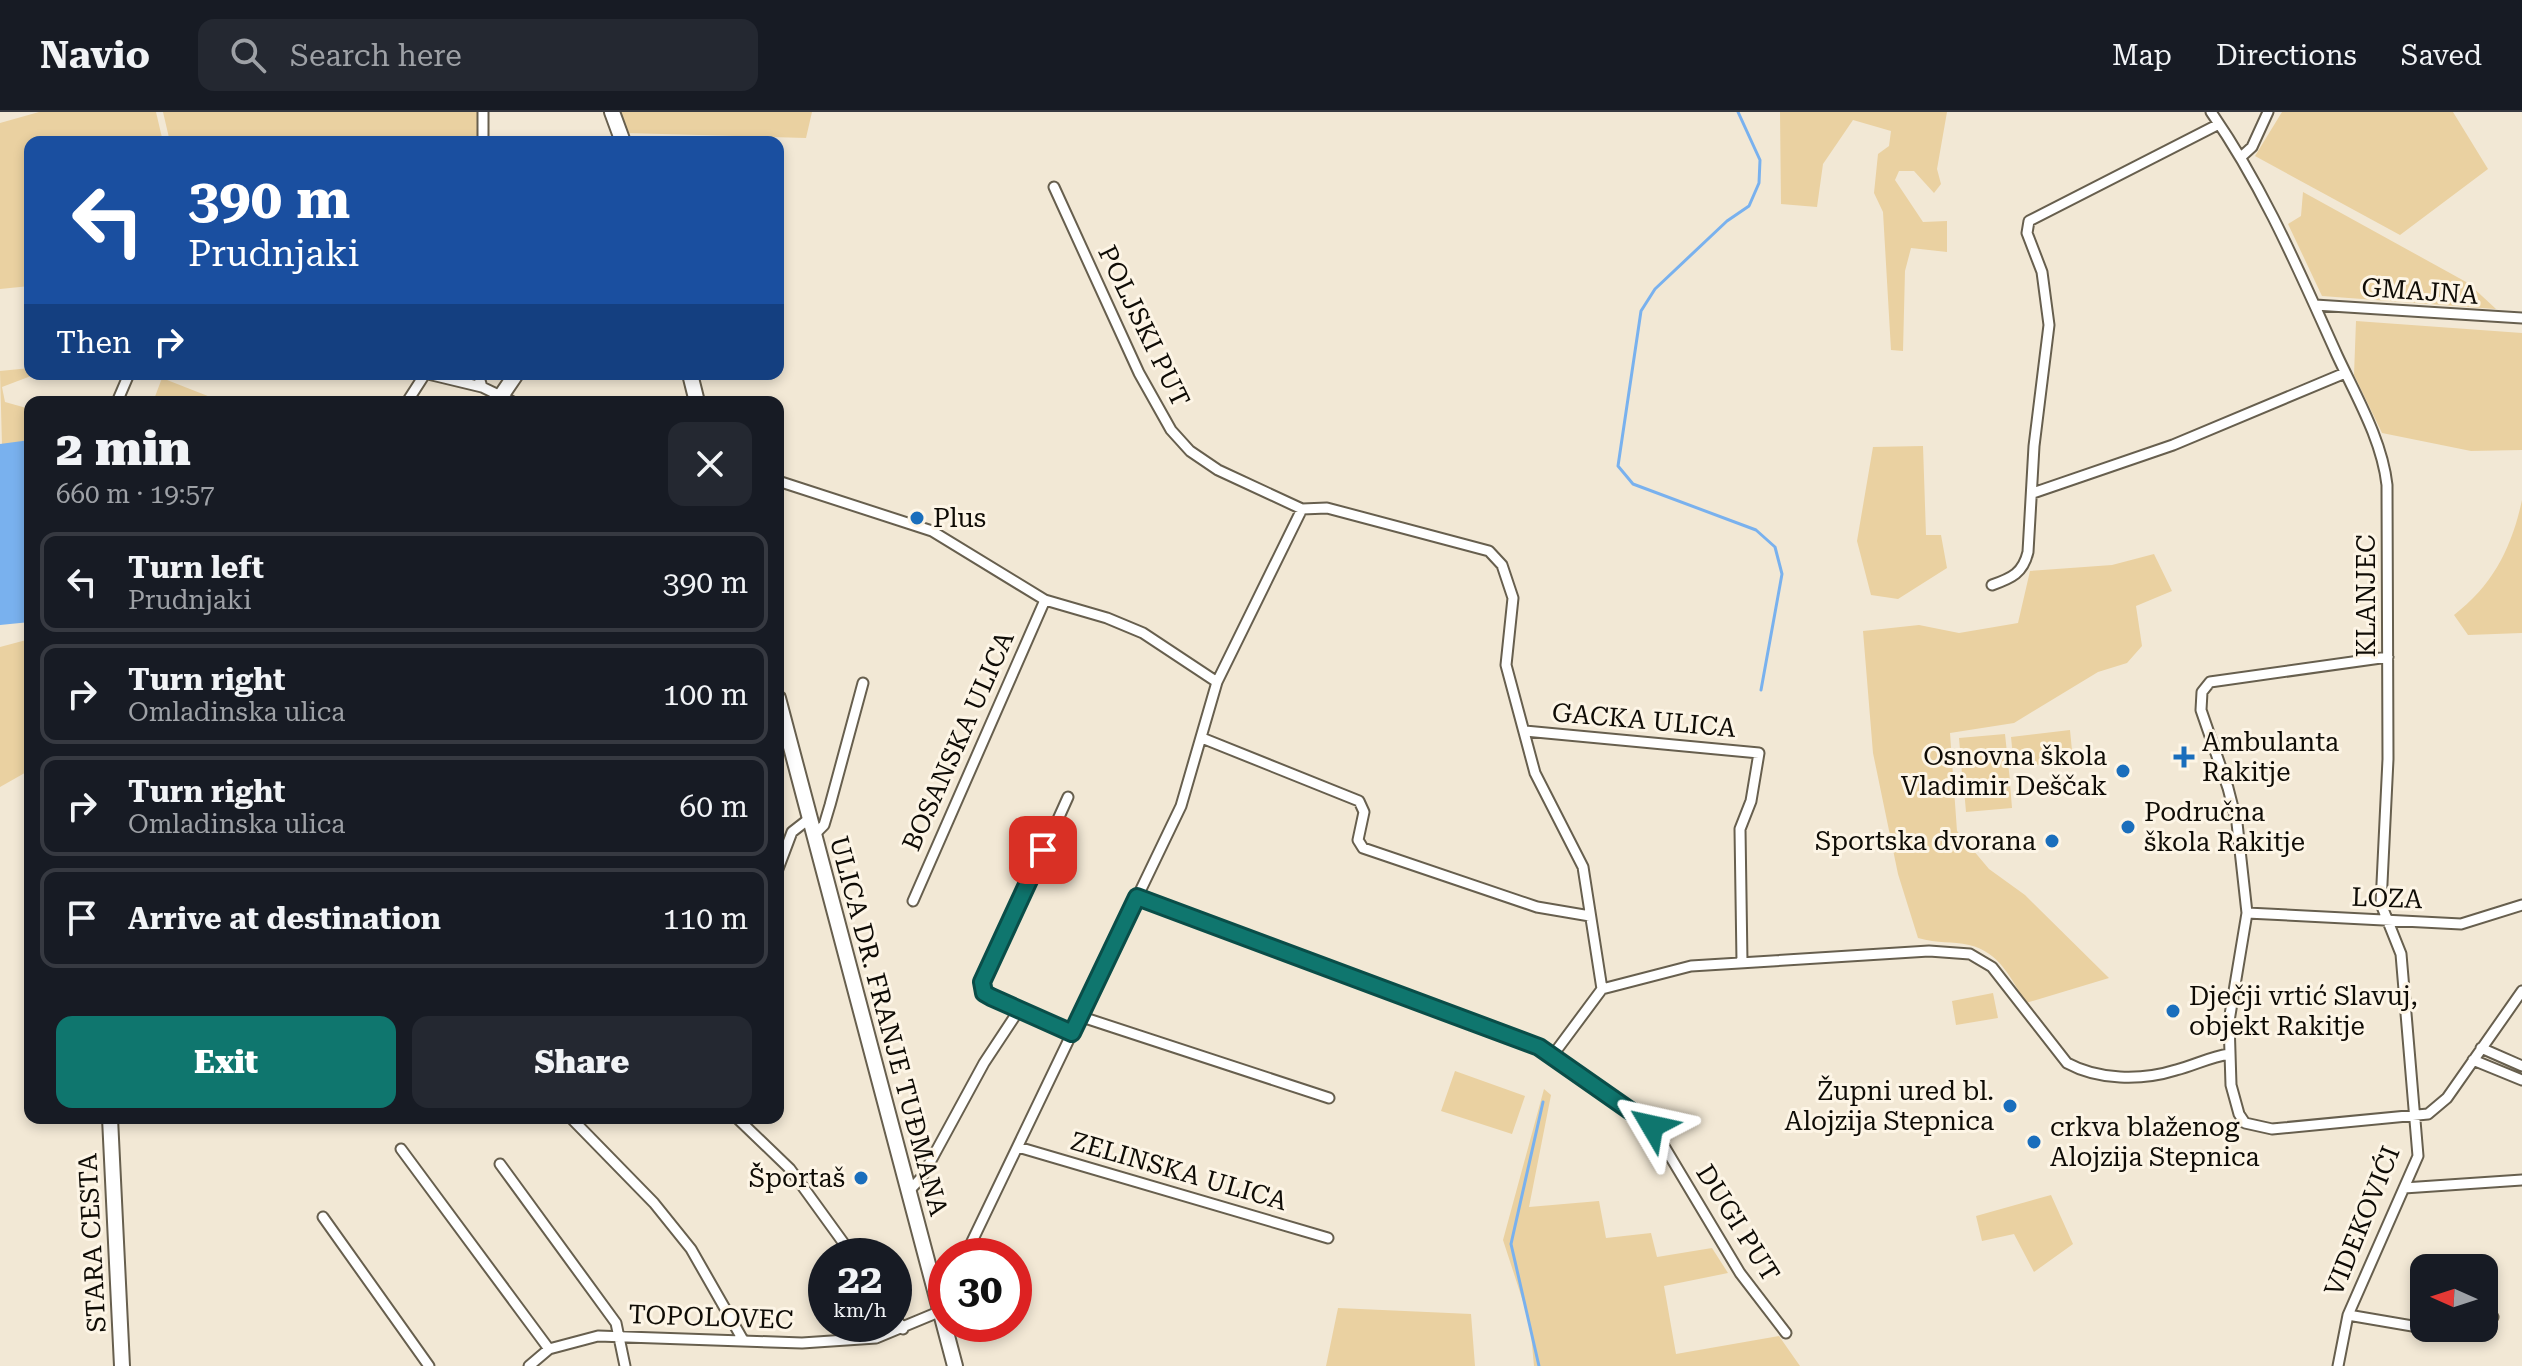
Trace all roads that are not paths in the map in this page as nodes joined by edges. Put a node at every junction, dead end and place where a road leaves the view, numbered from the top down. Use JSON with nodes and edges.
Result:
{"nodes":[{"id":1,"x":483,"y":112,"type":"edge"},
{"id":2,"x":612,"y":112,"type":"edge"},
{"id":3,"x":2211,"y":112,"type":"edge"},
{"id":4,"x":2268,"y":112,"type":"edge"},
{"id":5,"x":2219,"y":124,"type":"junction"},
{"id":6,"x":483,"y":136,"type":"edge"},
{"id":7,"x":621,"y":136,"type":"edge"},
{"id":8,"x":2241,"y":157,"type":"junction"},
{"id":9,"x":1054,"y":187,"type":"dead end"},
{"id":10,"x":2315,"y":305,"type":"junction"},
{"id":11,"x":2522,"y":318,"type":"edge"},
{"id":12,"x":2345,"y":373,"type":"junction"},
{"id":13,"x":452,"y":380,"type":"edge"},
{"id":14,"x":480,"y":380,"type":"edge"},
{"id":15,"x":482,"y":387,"type":"junction"},
{"id":16,"x":496,"y":396,"type":"edge"},
{"id":17,"x":784,"y":483,"type":"edge"},
{"id":18,"x":2033,"y":493,"type":"junction"},
{"id":19,"x":1302,"y":509,"type":"junction"},
{"id":20,"x":1992,"y":585,"type":"dead end"},
{"id":21,"x":1045,"y":600,"type":"junction"},
{"id":22,"x":2388,"y":657,"type":"junction"},
{"id":23,"x":1217,"y":682,"type":"junction"},
{"id":24,"x":863,"y":683,"type":"dead end"},
{"id":25,"x":784,"y":720,"type":"edge"},
{"id":26,"x":1525,"y":731,"type":"junction"},
{"id":27,"x":1202,"y":738,"type":"junction"},
{"id":28,"x":1068,"y":797,"type":"dead end"},
{"id":29,"x":810,"y":818,"type":"junction"},
{"id":30,"x":814,"y":835,"type":"junction"},
{"id":31,"x":784,"y":853,"type":"edge"},
{"id":32,"x":1137,"y":897,"type":"junction"},
{"id":33,"x":913,"y":901,"type":"dead end"},
{"id":34,"x":2522,"y":905,"type":"edge"},
{"id":35,"x":2247,"y":913,"type":"junction"},
{"id":36,"x":1590,"y":916,"type":"junction"},
{"id":37,"x":2387,"y":921,"type":"junction"},
{"id":38,"x":1742,"y":962,"type":"junction"},
{"id":39,"x":1602,"y":989,"type":"junction"},
{"id":40,"x":2522,"y":991,"type":"edge"},
{"id":41,"x":1019,"y":1010,"type":"junction"},
{"id":42,"x":1079,"y":1016,"type":"junction"},
{"id":43,"x":1072,"y":1033,"type":"junction"},
{"id":44,"x":2481,"y":1048,"type":"junction"},
{"id":45,"x":2229,"y":1054,"type":"junction"},
{"id":46,"x":1553,"y":1055,"type":"junction"},
{"id":47,"x":2473,"y":1060,"type":"junction"},
{"id":48,"x":2522,"y":1066,"type":"edge"},
{"id":49,"x":2522,"y":1080,"type":"edge"},
{"id":50,"x":1329,"y":1098,"type":"dead end"},
{"id":51,"x":2416,"y":1115,"type":"junction"},
{"id":52,"x":110,"y":1124,"type":"edge"},
{"id":53,"x":577,"y":1124,"type":"edge"},
{"id":54,"x":743,"y":1124,"type":"edge"},
{"id":55,"x":1018,"y":1147,"type":"junction"},
{"id":56,"x":401,"y":1149,"type":"dead end"},
{"id":57,"x":500,"y":1164,"type":"dead end"},
{"id":58,"x":2522,"y":1180,"type":"edge"},
{"id":59,"x":2404,"y":1188,"type":"junction"},
{"id":60,"x":908,"y":1192,"type":"junction"},
{"id":61,"x":323,"y":1217,"type":"dead end"},
{"id":62,"x":840,"y":1238,"type":"edge"},
{"id":63,"x":974,"y":1238,"type":"edge"},
{"id":64,"x":1328,"y":1238,"type":"dead end"},
{"id":65,"x":928,"y":1255,"type":"edge"},
{"id":66,"x":2348,"y":1315,"type":"junction"},
{"id":67,"x":2410,"y":1325,"type":"edge"},
{"id":68,"x":1786,"y":1333,"type":"dead end"},
{"id":69,"x":620,"y":1335,"type":"junction"},
{"id":70,"x":743,"y":1340,"type":"junction"},
{"id":71,"x":808,"y":1342,"type":"edge"},
{"id":72,"x":951,"y":1342,"type":"edge"},
{"id":73,"x":549,"y":1349,"type":"junction"},
{"id":74,"x":122,"y":1366,"type":"edge"},
{"id":75,"x":429,"y":1366,"type":"edge"},
{"id":76,"x":529,"y":1366,"type":"edge"},
{"id":77,"x":625,"y":1366,"type":"edge"},
{"id":78,"x":955,"y":1366,"type":"edge"},
{"id":79,"x":2338,"y":1366,"type":"edge"}],
"edges":[{"from":1,"to":6,"type":"street"},
{"from":2,"to":7,"type":"main road"},
{"from":3,"to":5,"type":"street","name":"KLANJEC"},
{"from":4,"to":8,"type":"street"},
{"from":5,"to":8,"type":"street","name":"KLANJEC"},
{"from":5,"to":18,"type":"street"},
{"from":8,"to":10,"type":"street","name":"KLANJEC"},
{"from":9,"to":19,"type":"street","name":"POLJSKI PUT"},
{"from":10,"to":11,"type":"street","name":"GMAJNA"},
{"from":10,"to":12,"type":"street","name":"KLANJEC"},
{"from":12,"to":18,"type":"street"},
{"from":12,"to":22,"type":"street","name":"KLANJEC"},
{"from":13,"to":15,"type":"street"},
{"from":14,"to":15,"type":"street"},
{"from":15,"to":16,"type":"street"},
{"from":17,"to":21,"type":"street"},
{"from":18,"to":20,"type":"street"},
{"from":19,"to":23,"type":"street"},
{"from":19,"to":26,"type":"street"},
{"from":21,"to":23,"type":"street"},
{"from":21,"to":33,"type":"street","name":"BOSANSKA ULICA"},
{"from":22,"to":35,"type":"street"},
{"from":22,"to":37,"type":"street","name":"KLANJEC"},
{"from":23,"to":27,"type":"street"},
{"from":24,"to":30,"type":"street"},
{"from":25,"to":29,"type":"main road","name":"ULICA DR. FRANJE TUĐMANA"},
{"from":26,"to":36,"type":"street"},
{"from":26,"to":38,"type":"street","name":"GACKA ULICA"},
{"from":27,"to":32,"type":"street"},
{"from":27,"to":36,"type":"street"},
{"from":28,"to":41,"type":"street"},
{"from":29,"to":30,"type":"main road","name":"ULICA DR. FRANJE TUĐMANA"},
{"from":29,"to":31,"type":"street"},
{"from":30,"to":60,"type":"main road","name":"ULICA DR. FRANJE TUĐMANA"},
{"from":32,"to":42,"type":"street"},
{"from":32,"to":46,"type":"street","name":"DUGI PUT"},
{"from":34,"to":37,"type":"street","name":"LOZA"},
{"from":35,"to":37,"type":"street","name":"LOZA"},
{"from":35,"to":45,"type":"street"},
{"from":36,"to":39,"type":"street"},
{"from":37,"to":51,"type":"street","name":"KLANJEC"},
{"from":38,"to":39,"type":"street"},
{"from":38,"to":45,"type":"street"},
{"from":39,"to":46,"type":"street"},
{"from":40,"to":44,"type":"street","name":"VIDEKOVIĆI"},
{"from":41,"to":43,"type":"street"},
{"from":41,"to":60,"type":"street"},
{"from":42,"to":43,"type":"street"},
{"from":42,"to":50,"type":"street"},
{"from":43,"to":55,"type":"street"},
{"from":44,"to":47,"type":"street","name":"VIDEKOVIĆI"},
{"from":44,"to":48,"type":"street"},
{"from":45,"to":51,"type":"street"},
{"from":46,"to":68,"type":"street","name":"DUGI PUT"},
{"from":47,"to":49,"type":"street"},
{"from":47,"to":51,"type":"street","name":"VIDEKOVIĆI"},
{"from":51,"to":59,"type":"street","name":"VIDEKOVIĆI"},
{"from":52,"to":74,"type":"main road","name":"STARA CESTA"},
{"from":53,"to":70,"type":"street"},
{"from":54,"to":62,"type":"street"},
{"from":55,"to":63,"type":"street"},
{"from":55,"to":64,"type":"street","name":"ZELINSKA ULICA"},
{"from":56,"to":73,"type":"street"},
{"from":57,"to":69,"type":"street"},
{"from":58,"to":59,"type":"street"},
{"from":59,"to":66,"type":"street","name":"VIDEKOVIĆI"},
{"from":60,"to":65,"type":"main road","name":"ULICA DR. FRANJE TUĐMANA"},
{"from":61,"to":75,"type":"street"},
{"from":66,"to":67,"type":"street"},
{"from":66,"to":79,"type":"street","name":"VIDEKOVIĆI"},
{"from":69,"to":70,"type":"street","name":"TOPOLOVEC"},
{"from":69,"to":73,"type":"street","name":"TOPOLOVEC"},
{"from":69,"to":77,"type":"street"},
{"from":70,"to":71,"type":"street","name":"TOPOLOVEC"},
{"from":72,"to":78,"type":"main road","name":"ULICA DR. FRANJE TUĐMANA"},
{"from":73,"to":76,"type":"street","name":"TOPOLOVEC"}]}
